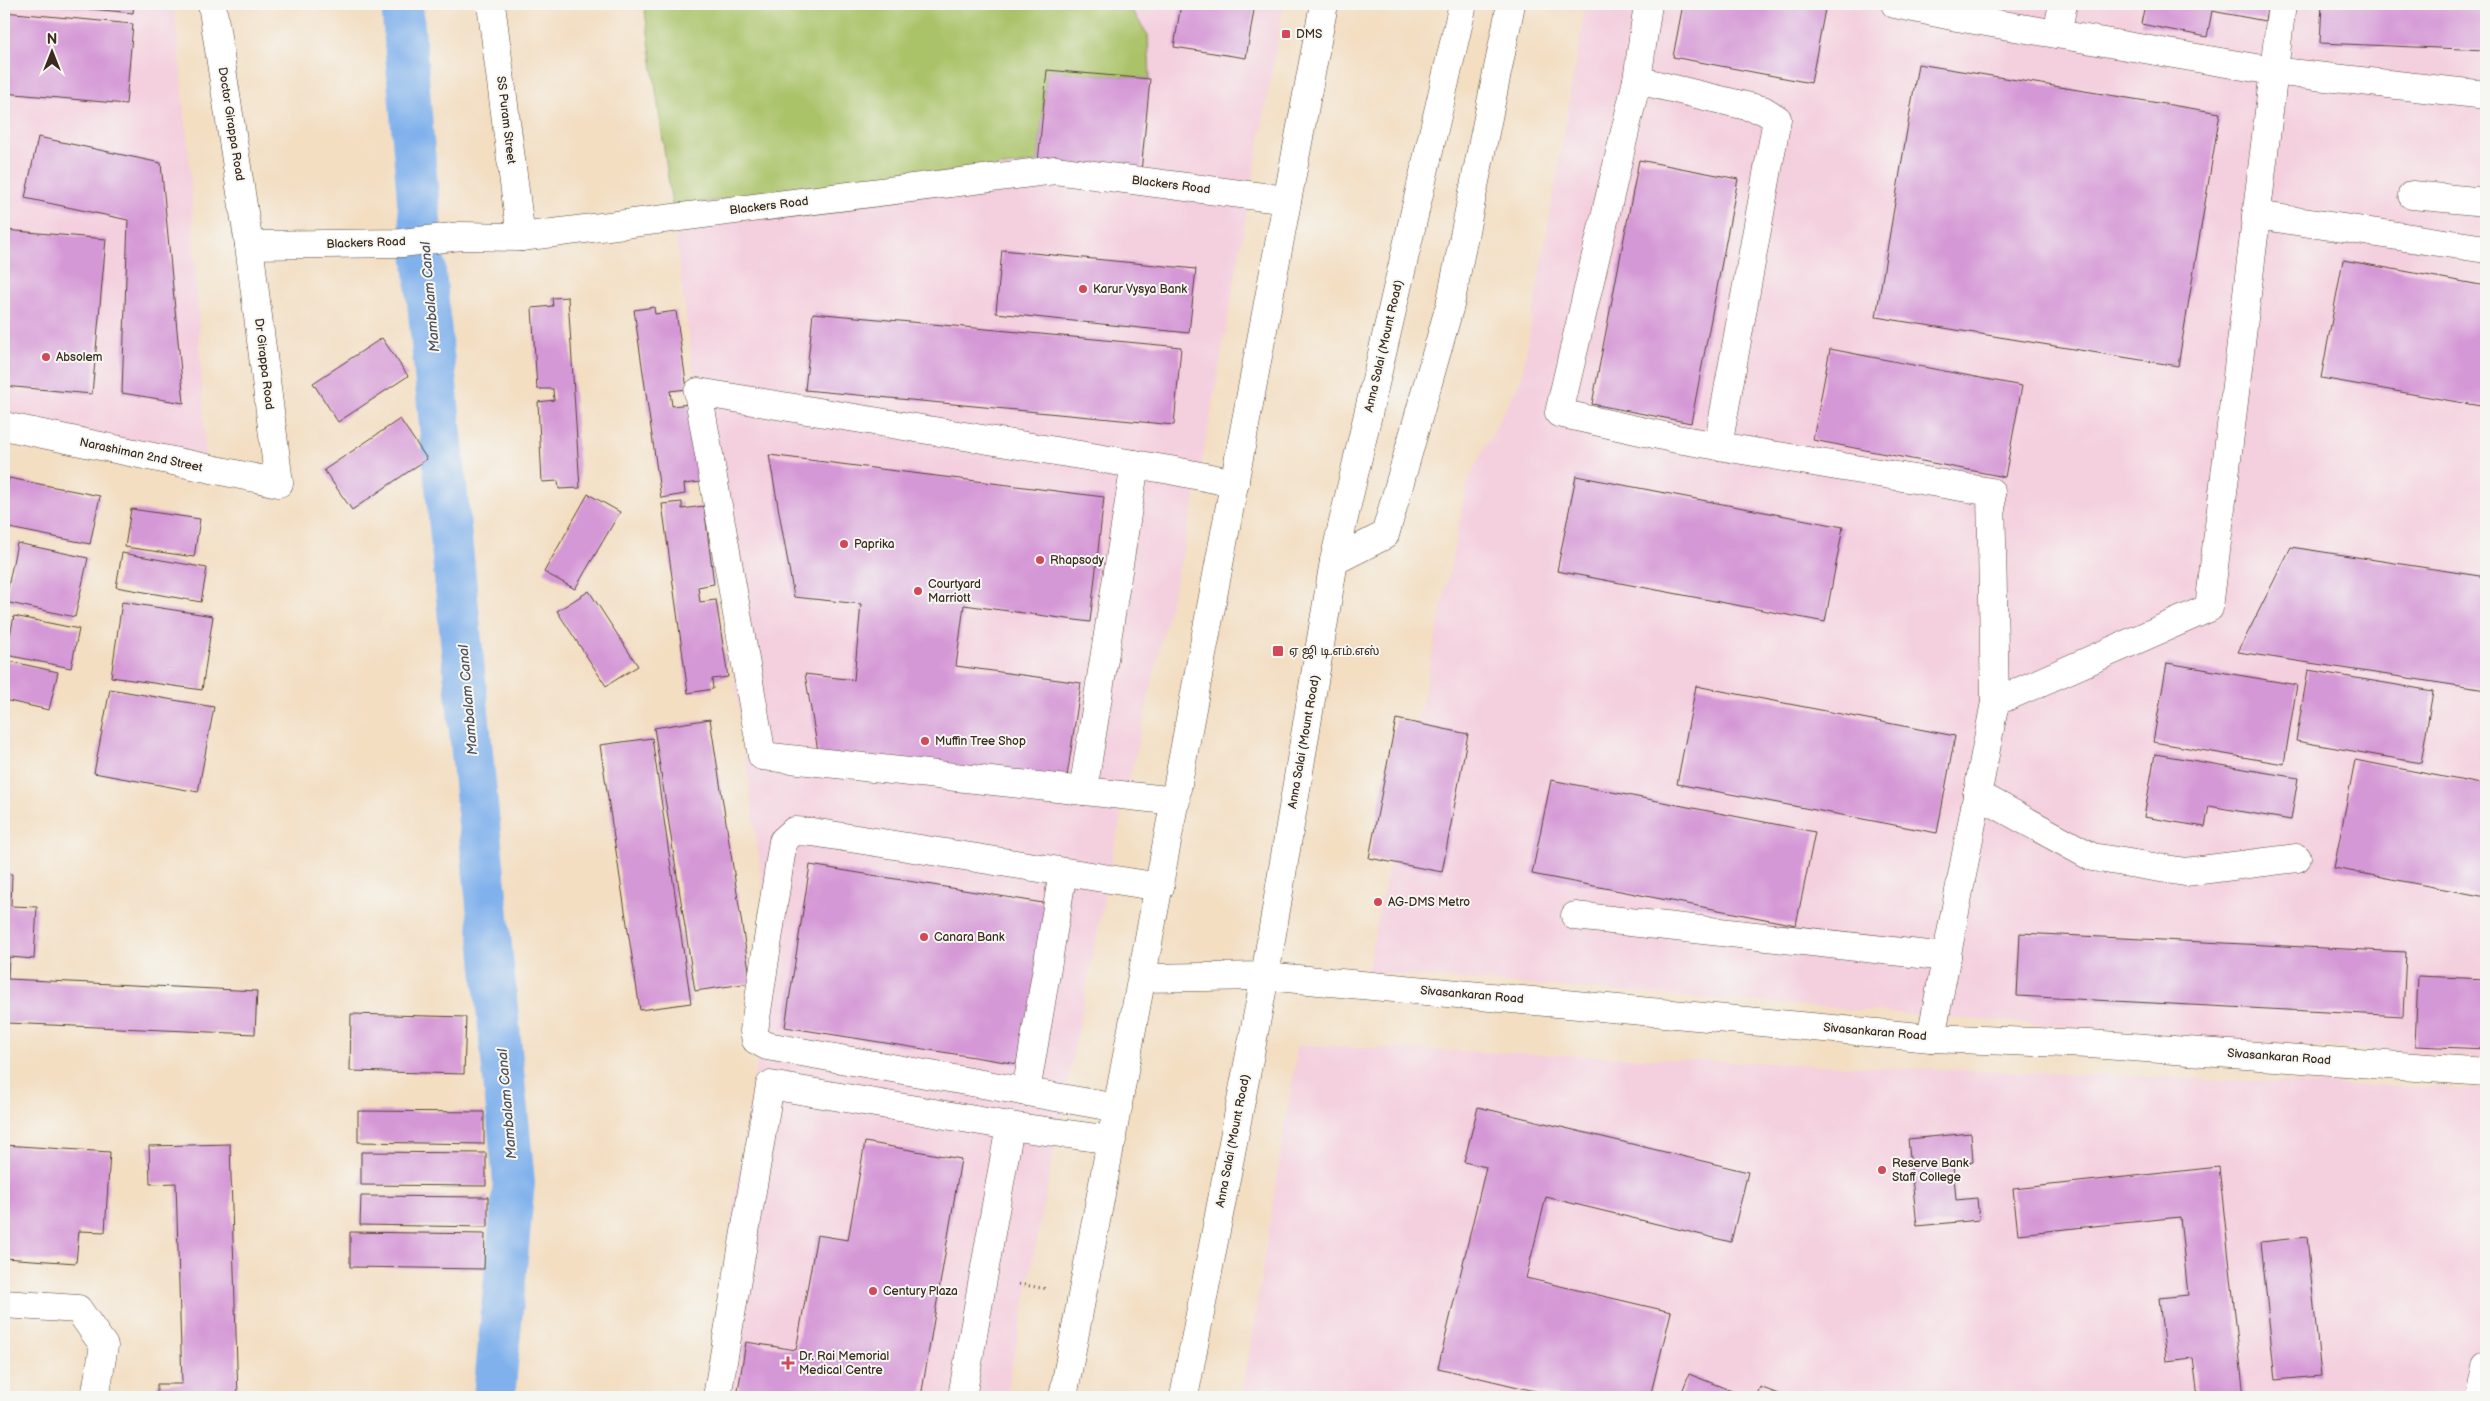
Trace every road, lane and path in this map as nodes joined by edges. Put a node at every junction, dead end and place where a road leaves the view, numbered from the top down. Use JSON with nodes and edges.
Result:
{"nodes":[{"id":1,"x":212,"y":4,"type":"edge"},
{"id":2,"x":491,"y":4,"type":"edge"},
{"id":3,"x":1324,"y":4,"type":"edge"},
{"id":4,"x":1463,"y":4,"type":"edge"},
{"id":5,"x":1511,"y":4,"type":"edge"},
{"id":6,"x":1648,"y":4,"type":"edge"},
{"id":7,"x":1895,"y":4,"type":"edge"},
{"id":8,"x":2063,"y":4,"type":"edge"},
{"id":9,"x":2282,"y":4,"type":"edge"},
{"id":10,"x":2057,"y":34,"type":"junction"},
{"id":11,"x":2273,"y":71,"type":"junction"},
{"id":12,"x":1637,"y":80,"type":"junction"},
{"id":13,"x":2486,"y":95,"type":"edge"},
{"id":14,"x":2412,"y":195,"type":"dead end"},
{"id":15,"x":1287,"y":200,"type":"junction"},
{"id":16,"x":2486,"y":202,"type":"edge"},
{"id":17,"x":2256,"y":215,"type":"junction"},
{"id":18,"x":521,"y":237,"type":"junction"},
{"id":19,"x":249,"y":245,"type":"junction"},
{"id":20,"x":2486,"y":249,"type":"edge"},
{"id":21,"x":4,"y":426,"type":"edge"},
{"id":22,"x":1718,"y":446,"type":"junction"},
{"id":23,"x":1135,"y":464,"type":"junction"},
{"id":24,"x":279,"y":483,"type":"joint"},
{"id":25,"x":1235,"y":483,"type":"junction"},
{"id":26,"x":1334,"y":562,"type":"junction"},
{"id":27,"x":1994,"y":702,"type":"junction"},
{"id":28,"x":1083,"y":791,"type":"junction"},
{"id":29,"x":1977,"y":794,"type":"junction"},
{"id":30,"x":1176,"y":801,"type":"junction"},
{"id":31,"x":2297,"y":858,"type":"dead end"},
{"id":32,"x":1063,"y":872,"type":"junction"},
{"id":33,"x":1160,"y":887,"type":"junction"},
{"id":34,"x":1575,"y":916,"type":"dead end"},
{"id":35,"x":1946,"y":957,"type":"junction"},
{"id":36,"x":1265,"y":976,"type":"junction"},
{"id":37,"x":1143,"y":978,"type":"junction"},
{"id":38,"x":1931,"y":1038,"type":"junction"},
{"id":39,"x":2486,"y":1072,"type":"edge"},
{"id":40,"x":1026,"y":1092,"type":"junction"},
{"id":41,"x":1118,"y":1108,"type":"junction"},
{"id":42,"x":1010,"y":1126,"type":"junction"},
{"id":43,"x":1112,"y":1140,"type":"junction"},
{"id":44,"x":983,"y":1277,"type":"junction"},
{"id":45,"x":1082,"y":1295,"type":"junction"},
{"id":46,"x":4,"y":1304,"type":"edge"},
{"id":47,"x":2486,"y":1366,"type":"edge"},
{"id":48,"x":95,"y":1397,"type":"edge"},
{"id":49,"x":717,"y":1397,"type":"edge"},
{"id":50,"x":962,"y":1397,"type":"edge"},
{"id":51,"x":1063,"y":1397,"type":"edge"},
{"id":52,"x":1184,"y":1397,"type":"edge"},
{"id":53,"x":2480,"y":1397,"type":"edge"}],
"edges":[{"from":1,"to":19,"type":"street","name":"Doctor Girappa Road"},
{"from":2,"to":18,"type":"street","name":"SS Puram Street"},
{"from":3,"to":15,"type":"street"},
{"from":4,"to":26,"type":"street","name":"Anna Salai (Mount Road)"},
{"from":5,"to":26,"type":"street"},
{"from":6,"to":12,"type":"street"},
{"from":7,"to":10,"type":"street"},
{"from":8,"to":10,"type":"street"},
{"from":9,"to":11,"type":"street"},
{"from":10,"to":11,"type":"street"},
{"from":11,"to":13,"type":"street"},
{"from":11,"to":17,"type":"street"},
{"from":12,"to":22,"type":"street"},
{"from":12,"to":22,"type":"street"},
{"from":14,"to":16,"type":"street"},
{"from":15,"to":18,"type":"street","name":"Blackers Road"},
{"from":15,"to":25,"type":"street"},
{"from":17,"to":20,"type":"street"},
{"from":17,"to":27,"type":"street"},
{"from":18,"to":19,"type":"street","name":"Blackers Road"},
{"from":19,"to":24,"type":"street","name":"Dr Girappa Road"},
{"from":21,"to":24,"type":"street","name":"Narashiman 2nd Street"},
{"from":22,"to":27,"type":"street"},
{"from":23,"to":25,"type":"street"},
{"from":23,"to":28,"type":"street"},
{"from":23,"to":28,"type":"street"},
{"from":25,"to":30,"type":"street"},
{"from":26,"to":36,"type":"street","name":"Anna Salai (Mount Road)"},
{"from":27,"to":29,"type":"street"},
{"from":28,"to":30,"type":"street"},
{"from":29,"to":31,"type":"street"},
{"from":29,"to":35,"type":"street"},
{"from":30,"to":33,"type":"street"},
{"from":32,"to":33,"type":"street"},
{"from":32,"to":40,"type":"street"},
{"from":32,"to":40,"type":"street"},
{"from":33,"to":37,"type":"street"},
{"from":34,"to":35,"type":"street"},
{"from":35,"to":38,"type":"street"},
{"from":36,"to":37,"type":"street","name":"Sivasankaran Road"},
{"from":36,"to":38,"type":"street","name":"Sivasankaran Road"},
{"from":36,"to":52,"type":"street","name":"Anna Salai (Mount Road)"},
{"from":37,"to":41,"type":"street"},
{"from":38,"to":39,"type":"street","name":"Sivasankaran Road"},
{"from":40,"to":41,"type":"street"},
{"from":41,"to":43,"type":"street"},
{"from":42,"to":43,"type":"street"},
{"from":42,"to":44,"type":"street"},
{"from":42,"to":49,"type":"street"},
{"from":43,"to":45,"type":"street"},
{"from":44,"to":45,"type":"path"},
{"from":44,"to":50,"type":"street"},
{"from":45,"to":51,"type":"street"},
{"from":46,"to":48,"type":"street"},
{"from":47,"to":53,"type":"street"}]}
